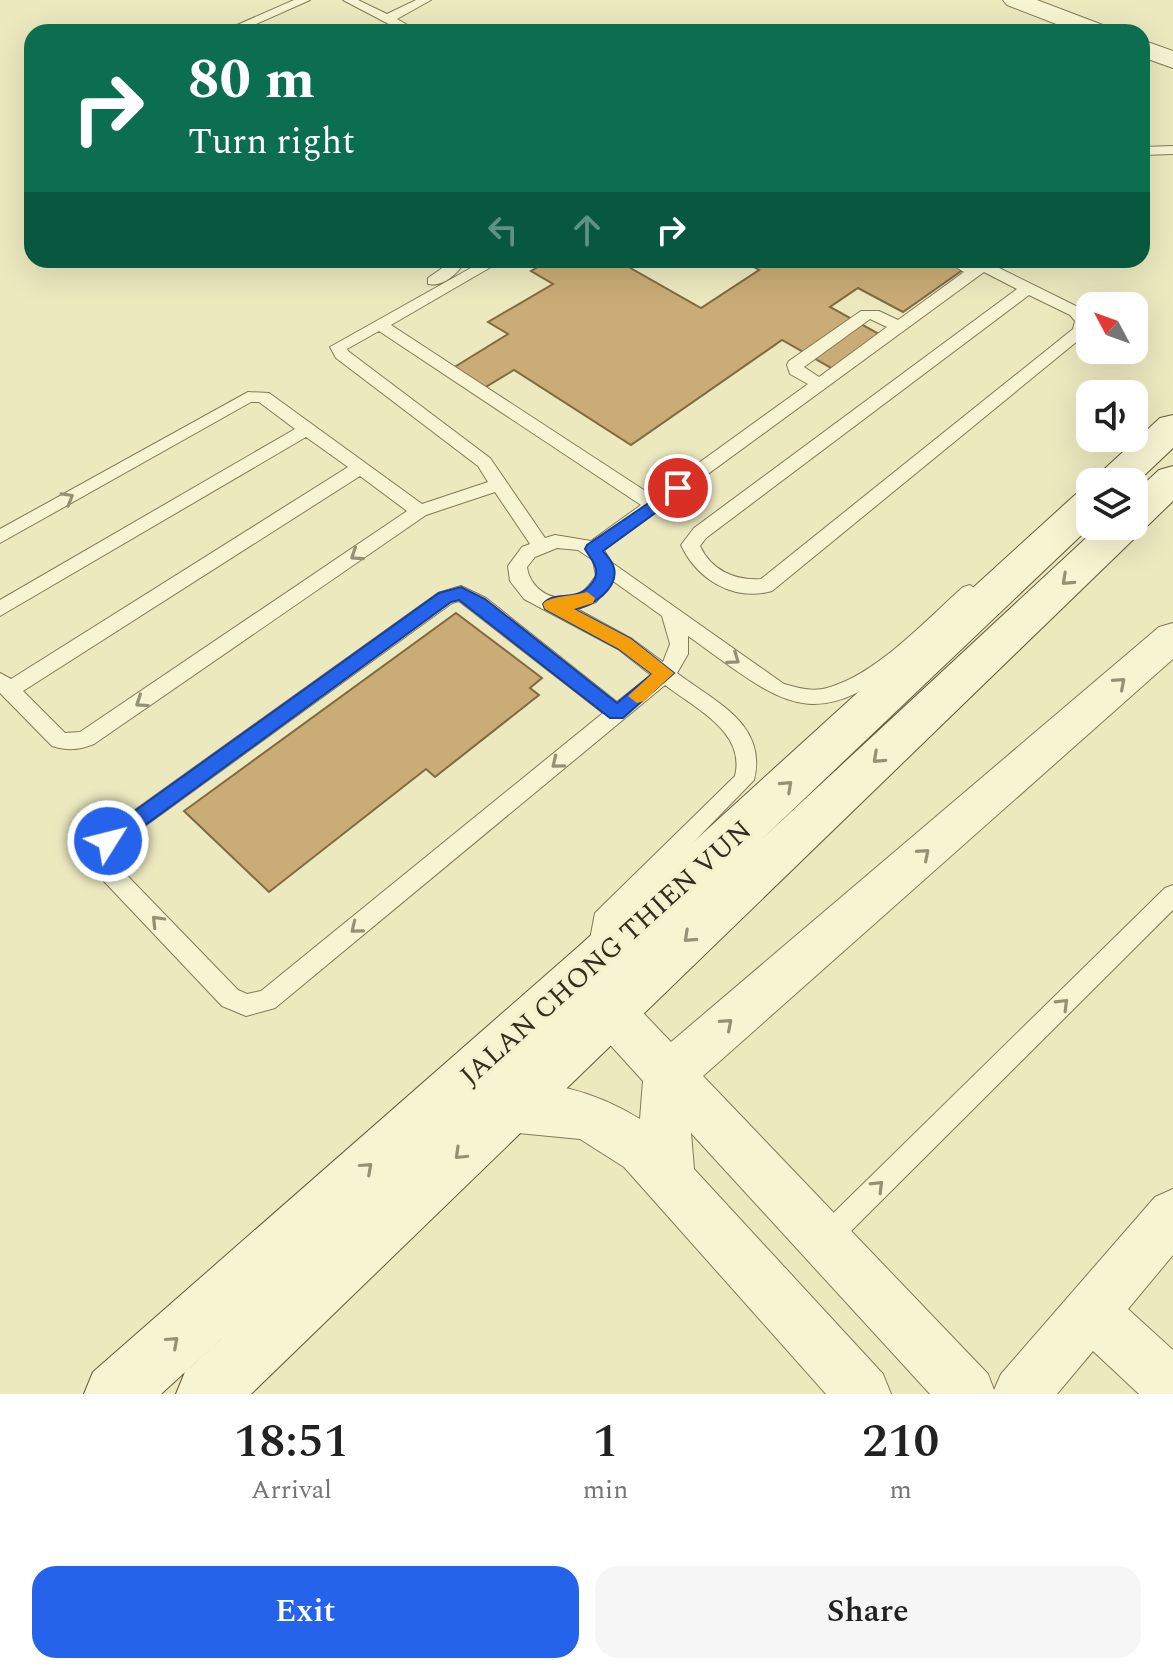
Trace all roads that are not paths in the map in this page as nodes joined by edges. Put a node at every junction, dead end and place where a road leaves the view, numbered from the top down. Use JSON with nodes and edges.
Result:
{"nodes":[{"id":1,"x":304,"y":0,"type":"edge"},
{"id":2,"x":349,"y":0,"type":"edge"},
{"id":3,"x":425,"y":0,"type":"edge"},
{"id":4,"x":1015,"y":0,"type":"edge"},
{"id":5,"x":387,"y":19,"type":"junction"},
{"id":6,"x":246,"y":24,"type":"edge"},
{"id":7,"x":397,"y":24,"type":"edge"},
{"id":8,"x":1078,"y":24,"type":"edge"},
{"id":9,"x":1150,"y":51,"type":"edge"},
{"id":10,"x":1173,"y":60,"type":"edge"},
{"id":11,"x":1173,"y":150,"type":"edge"},
{"id":12,"x":1150,"y":151,"type":"edge"},
{"id":13,"x":453,"y":268,"type":"edge"},
{"id":14,"x":481,"y":268,"type":"edge"},
{"id":15,"x":980,"y":268,"type":"edge"},
{"id":16,"x":987,"y":268,"type":"edge"},
{"id":17,"x":1028,"y":288,"type":"junction"},
{"id":18,"x":379,"y":324,"type":"junction"},
{"id":19,"x":900,"y":327,"type":"junction"},
{"id":20,"x":338,"y":347,"type":"junction"},
{"id":21,"x":821,"y":385,"type":"junction"},
{"id":22,"x":1173,"y":427,"type":"edge"},
{"id":23,"x":307,"y":429,"type":"junction"},
{"id":24,"x":360,"y":468,"type":"junction"},
{"id":25,"x":1129,"y":468,"type":"edge"},
{"id":26,"x":1173,"y":479,"type":"edge"},
{"id":27,"x":500,"y":484,"type":"junction"},
{"id":28,"x":1148,"y":503,"type":"edge"},
{"id":29,"x":654,"y":505,"type":"junction"},
{"id":30,"x":420,"y":511,"type":"junction"},
{"id":31,"x":1076,"y":517,"type":"edge"},
{"id":32,"x":1076,"y":518,"type":"edge"},
{"id":33,"x":0,"y":537,"type":"edge"},
{"id":34,"x":1109,"y":540,"type":"edge"},
{"id":35,"x":540,"y":544,"type":"junction"},
{"id":36,"x":593,"y":549,"type":"junction"},
{"id":37,"x":606,"y":567,"type":"junction"},
{"id":38,"x":551,"y":604,"type":"junction"},
{"id":39,"x":0,"y":609,"type":"edge"},
{"id":40,"x":670,"y":614,"type":"junction"},
{"id":41,"x":1173,"y":637,"type":"edge"},
{"id":42,"x":665,"y":673,"type":"junction"},
{"id":43,"x":4,"y":685,"type":"edge"},
{"id":44,"x":617,"y":713,"type":"junction"},
{"id":45,"x":1173,"y":895,"type":"edge"},
{"id":46,"x":597,"y":962,"type":"junction"},
{"id":47,"x":610,"y":1011,"type":"junction"},
{"id":48,"x":668,"y":1075,"type":"junction"},
{"id":49,"x":508,"y":1108,"type":"junction"},
{"id":50,"x":669,"y":1178,"type":"junction"},
{"id":51,"x":1173,"y":1215,"type":"edge"},
{"id":52,"x":823,"y":1241,"type":"junction"},
{"id":53,"x":1091,"y":1311,"type":"junction"},
{"id":54,"x":1173,"y":1388,"type":"edge"},
{"id":55,"x":115,"y":1394,"type":"edge"},
{"id":56,"x":207,"y":1394,"type":"edge"},
{"id":57,"x":863,"y":1394,"type":"edge"},
{"id":58,"x":968,"y":1394,"type":"edge"},
{"id":59,"x":1021,"y":1394,"type":"edge"}],
"edges":[{"from":1,"to":6,"type":"lane"},
{"from":2,"to":5,"type":"lane"},
{"from":3,"to":5,"type":"lane"},
{"from":4,"to":8,"type":"street"},
{"from":5,"to":7,"type":"lane"},
{"from":9,"to":10,"type":"street"},
{"from":11,"to":12,"type":"lane"},
{"from":13,"to":20,"type":"lane"},
{"from":14,"to":18,"type":"lane"},
{"from":15,"to":19,"type":"lane"},
{"from":16,"to":17,"type":"lane"},
{"from":17,"to":17,"type":"lane"},
{"from":18,"to":20,"type":"lane"},
{"from":18,"to":29,"type":"lane"},
{"from":19,"to":21,"type":"lane"},
{"from":19,"to":21,"type":"lane"},
{"from":20,"to":27,"type":"lane"},
{"from":21,"to":29,"type":"lane"},
{"from":22,"to":25,"type":"main road"},
{"from":23,"to":24,"type":"lane"},
{"from":33,"to":23,"type":"lane","one_way":true},
{"from":23,"to":39,"type":"lane"},
{"from":24,"to":30,"type":"lane"},
{"from":24,"to":43,"type":"lane"},
{"from":26,"to":28,"type":"main road"},
{"from":27,"to":30,"type":"lane"},
{"from":27,"to":35,"type":"lane"},
{"from":29,"to":36,"type":"lane"},
{"from":30,"to":43,"type":"lane","one_way":true},
{"from":40,"to":31,"type":"lane","one_way":true},
{"from":46,"to":32,"type":"main road","name":"JALAN CHONG THIEN VUN","one_way":true},
{"from":34,"to":47,"type":"main road","name":"JALAN CHONG THIEN VUN","one_way":true},
{"from":35,"to":36,"type":"lane"},
{"from":35,"to":38,"type":"lane"},
{"from":36,"to":37,"type":"lane"},
{"from":37,"to":38,"type":"lane"},
{"from":37,"to":40,"type":"lane"},
{"from":38,"to":42,"type":"lane"},
{"from":40,"to":42,"type":"lane"},
{"from":48,"to":41,"type":"street","one_way":true},
{"from":42,"to":44,"type":"lane"},
{"from":42,"to":46,"type":"lane"},
{"from":44,"to":44,"type":"lane","one_way":true},
{"from":52,"to":45,"type":"lane","one_way":true},
{"from":55,"to":46,"type":"main road","name":"JALAN CHONG THIEN VUN","one_way":true},
{"from":47,"to":48,"type":"street"},
{"from":47,"to":49,"type":"main road","name":"JALAN CHONG THIEN VUN"},
{"from":48,"to":50,"type":"street"},
{"from":48,"to":52,"type":"street"},
{"from":49,"to":50,"type":"street"},
{"from":49,"to":56,"type":"main road","name":"JALAN CHONG THIEN VUN","one_way":true},
{"from":50,"to":57,"type":"street"},
{"from":51,"to":53,"type":"street"},
{"from":52,"to":58,"type":"street"},
{"from":53,"to":54,"type":"street"},
{"from":53,"to":59,"type":"street"}]}
